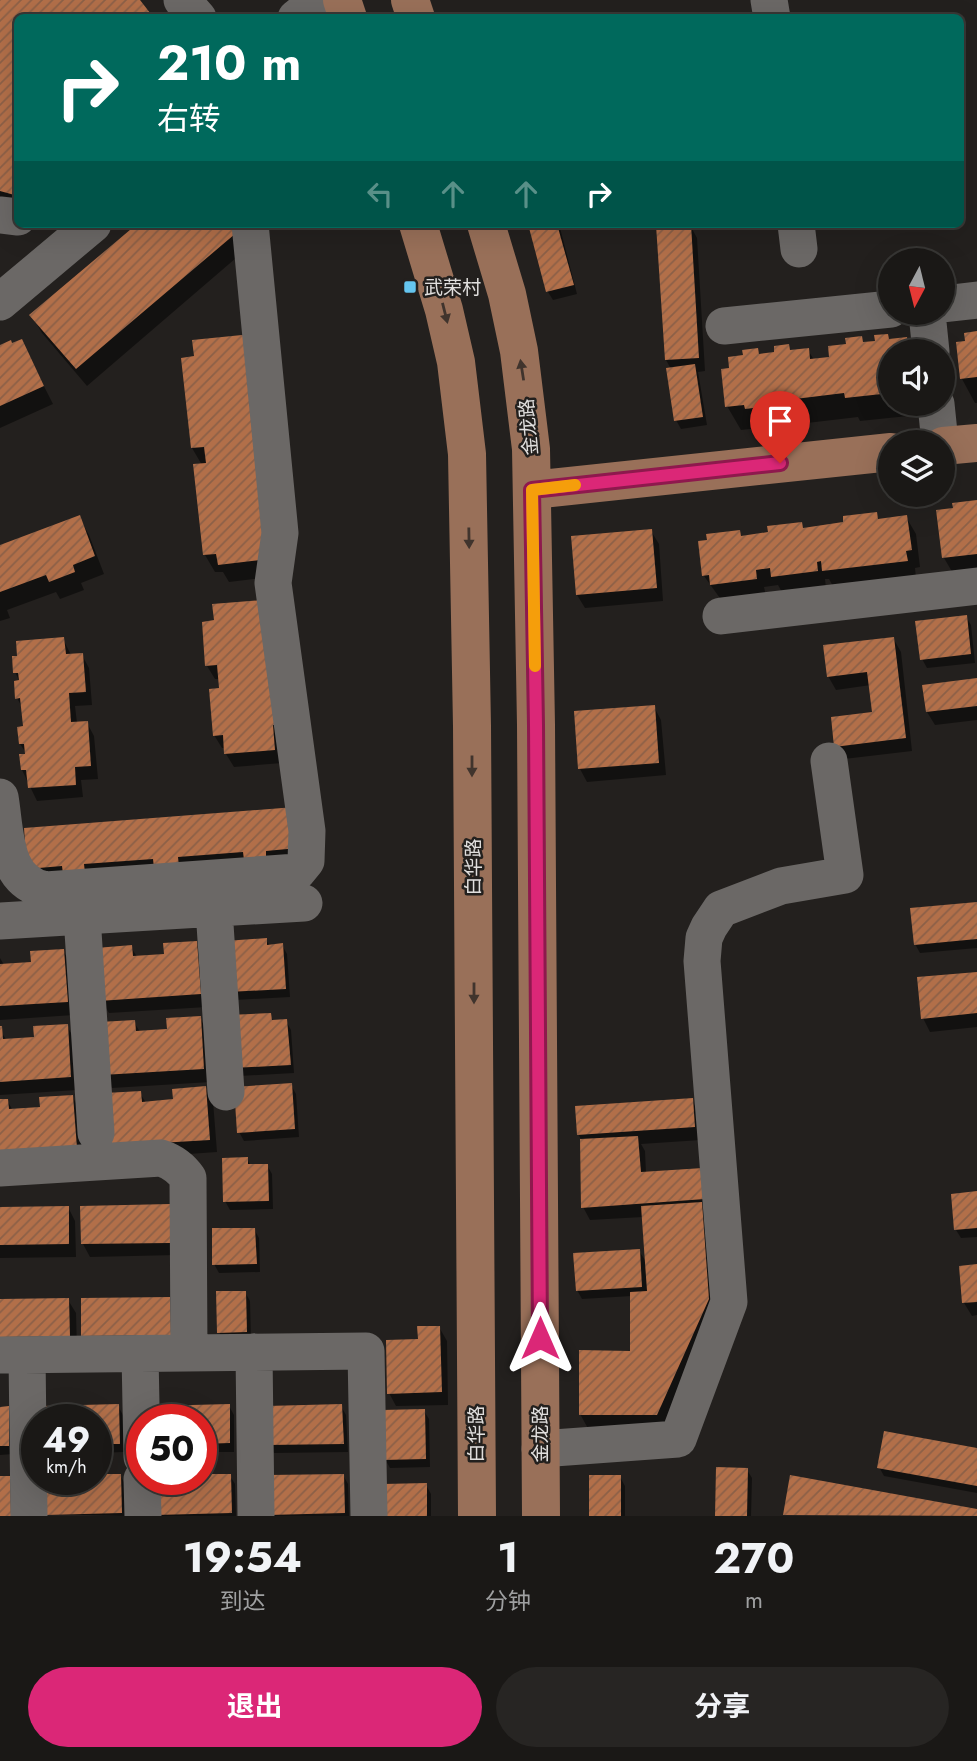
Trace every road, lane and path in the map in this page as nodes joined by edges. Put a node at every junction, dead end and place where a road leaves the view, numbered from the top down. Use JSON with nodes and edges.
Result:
{"nodes":[{"id":1,"x":182,"y":0,"type":"edge"},
{"id":2,"x":318,"y":0,"type":"edge"},
{"id":3,"x":194,"y":14,"type":"edge"},
{"id":4,"x":301,"y":14,"type":"edge"},
{"id":5,"x":88,"y":228,"type":"edge"},
{"id":6,"x":250,"y":228,"type":"edge"},
{"id":7,"x":419,"y":228,"type":"edge"},
{"id":8,"x":487,"y":228,"type":"edge"},
{"id":9,"x":977,"y":300,"type":"edge"},
{"id":10,"x":0,"y":302,"type":"edge"},
{"id":11,"x":956,"y":302,"type":"edge"},
{"id":12,"x":878,"y":310,"type":"edge"},
{"id":13,"x":724,"y":326,"type":"dead end"},
{"id":14,"x":977,"y":443,"type":"edge"},
{"id":15,"x":955,"y":444,"type":"edge"},
{"id":16,"x":878,"y":453,"type":"edge"},
{"id":17,"x":532,"y":490,"type":"junction"},
{"id":18,"x":977,"y":586,"type":"edge"},
{"id":19,"x":721,"y":616,"type":"dead end"},
{"id":20,"x":829,"y":761,"type":"dead end"},
{"id":21,"x":0,"y":797,"type":"edge"},
{"id":22,"x":304,"y":903,"type":"dead end"},
{"id":23,"x":214,"y":909,"type":"junction"},
{"id":24,"x":82,"y":916,"type":"junction"},
{"id":25,"x":0,"y":921,"type":"edge"},
{"id":26,"x":226,"y":1092,"type":"dead end"},
{"id":27,"x":96,"y":1133,"type":"dead end"},
{"id":28,"x":0,"y":1168,"type":"edge"},
{"id":29,"x":254,"y":1352,"type":"junction"},
{"id":30,"x":189,"y":1353,"type":"junction"},
{"id":31,"x":140,"y":1354,"type":"junction"},
{"id":32,"x":13,"y":1355,"type":"edge"},
{"id":33,"x":141,"y":1404,"type":"edge"},
{"id":34,"x":540,"y":1449,"type":"junction"},
{"id":35,"x":142,"y":1495,"type":"edge"},
{"id":36,"x":29,"y":1516,"type":"edge"},
{"id":37,"x":143,"y":1516,"type":"edge"},
{"id":38,"x":256,"y":1516,"type":"edge"},
{"id":39,"x":369,"y":1516,"type":"edge"},
{"id":40,"x":477,"y":1516,"type":"edge"},
{"id":41,"x":541,"y":1516,"type":"edge"}],
"edges":[{"from":1,"to":3,"type":"street"},
{"from":2,"to":4,"type":"street"},
{"from":5,"to":10,"type":"street"},
{"from":6,"to":21,"type":"street"},
{"from":7,"to":40,"type":"main road","name":"白华路","one_way":true},
{"from":17,"to":8,"type":"main road","name":"金龙路","one_way":true},
{"from":9,"to":11,"type":"street"},
{"from":12,"to":13,"type":"street"},
{"from":14,"to":15,"type":"main road"},
{"from":16,"to":17,"type":"main road"},
{"from":17,"to":34,"type":"main road","name":"金龙路"},
{"from":18,"to":19,"type":"street"},
{"from":20,"to":34,"type":"street"},
{"from":22,"to":23,"type":"street"},
{"from":23,"to":24,"type":"street"},
{"from":23,"to":26,"type":"street"},
{"from":24,"to":25,"type":"street"},
{"from":24,"to":27,"type":"street"},
{"from":28,"to":30,"type":"street"},
{"from":29,"to":30,"type":"street"},
{"from":29,"to":38,"type":"street"},
{"from":29,"to":39,"type":"street"},
{"from":30,"to":31,"type":"street"},
{"from":31,"to":32,"type":"street"},
{"from":31,"to":33,"type":"street"},
{"from":32,"to":36,"type":"street"},
{"from":34,"to":41,"type":"main road","name":"金龙路"},
{"from":35,"to":37,"type":"street"}]}
